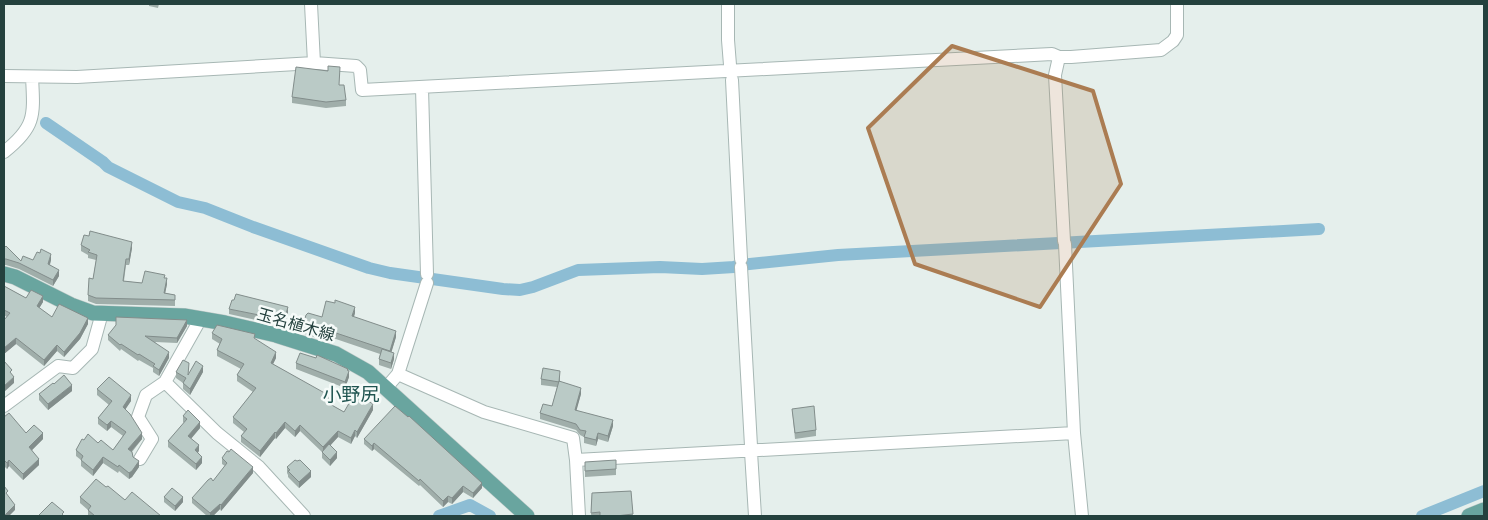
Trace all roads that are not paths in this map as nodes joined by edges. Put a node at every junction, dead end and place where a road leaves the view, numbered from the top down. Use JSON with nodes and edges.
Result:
{"nodes":[{"id":1,"x":310,"y":4,"type":"edge"},
{"id":2,"x":728,"y":4,"type":"edge"},
{"id":3,"x":1177,"y":4,"type":"edge"},
{"id":4,"x":1059,"y":57,"type":"junction"},
{"id":5,"x":314,"y":63,"type":"junction"},
{"id":6,"x":730,"y":66,"type":"dead end"},
{"id":7,"x":4,"y":76,"type":"edge"},
{"id":8,"x":32,"y":77,"type":"junction"},
{"id":9,"x":732,"y":80,"type":"dead end"},
{"id":10,"x":422,"y":88,"type":"junction"},
{"id":11,"x":4,"y":152,"type":"edge"},
{"id":12,"x":4,"y":274,"type":"edge"},
{"id":13,"x":102,"y":313,"type":"junction"},
{"id":14,"x":200,"y":318,"type":"junction"},
{"id":15,"x":398,"y":374,"type":"junction"},
{"id":16,"x":165,"y":382,"type":"junction"},
{"id":17,"x":386,"y":388,"type":"junction"},
{"id":18,"x":4,"y":406,"type":"edge"},
{"id":19,"x":1074,"y":433,"type":"junction"},
{"id":20,"x":140,"y":459,"type":"edge"},
{"id":21,"x":576,"y":460,"type":"junction"},
{"id":22,"x":1484,"y":510,"type":"edge"},
{"id":23,"x":304,"y":516,"type":"edge"},
{"id":24,"x":527,"y":516,"type":"edge"},
{"id":25,"x":579,"y":516,"type":"edge"},
{"id":26,"x":755,"y":516,"type":"edge"},
{"id":27,"x":1082,"y":516,"type":"edge"},
{"id":28,"x":1469,"y":516,"type":"edge"}],
"edges":[{"from":1,"to":5,"type":"street"},
{"from":2,"to":6,"type":"street"},
{"from":3,"to":4,"type":"street"},
{"from":4,"to":10,"type":"street"},
{"from":4,"to":19,"type":"street"},
{"from":5,"to":8,"type":"street"},
{"from":5,"to":10,"type":"street"},
{"from":7,"to":8,"type":"street"},
{"from":8,"to":11,"type":"street"},
{"from":9,"to":26,"type":"street"},
{"from":10,"to":15,"type":"street"},
{"from":12,"to":13,"type":"main road","name":"玉名植木線"},
{"from":13,"to":14,"type":"main road","name":"玉名植木線"},
{"from":13,"to":18,"type":"street"},
{"from":14,"to":16,"type":"street"},
{"from":14,"to":17,"type":"main road","name":"玉名植木線"},
{"from":15,"to":17,"type":"street"},
{"from":15,"to":21,"type":"street"},
{"from":16,"to":20,"type":"street"},
{"from":16,"to":23,"type":"street"},
{"from":17,"to":24,"type":"main road","name":"玉名植木線"},
{"from":19,"to":21,"type":"street"},
{"from":19,"to":27,"type":"street"},
{"from":21,"to":25,"type":"street"},
{"from":22,"to":28,"type":"main road"}]}
